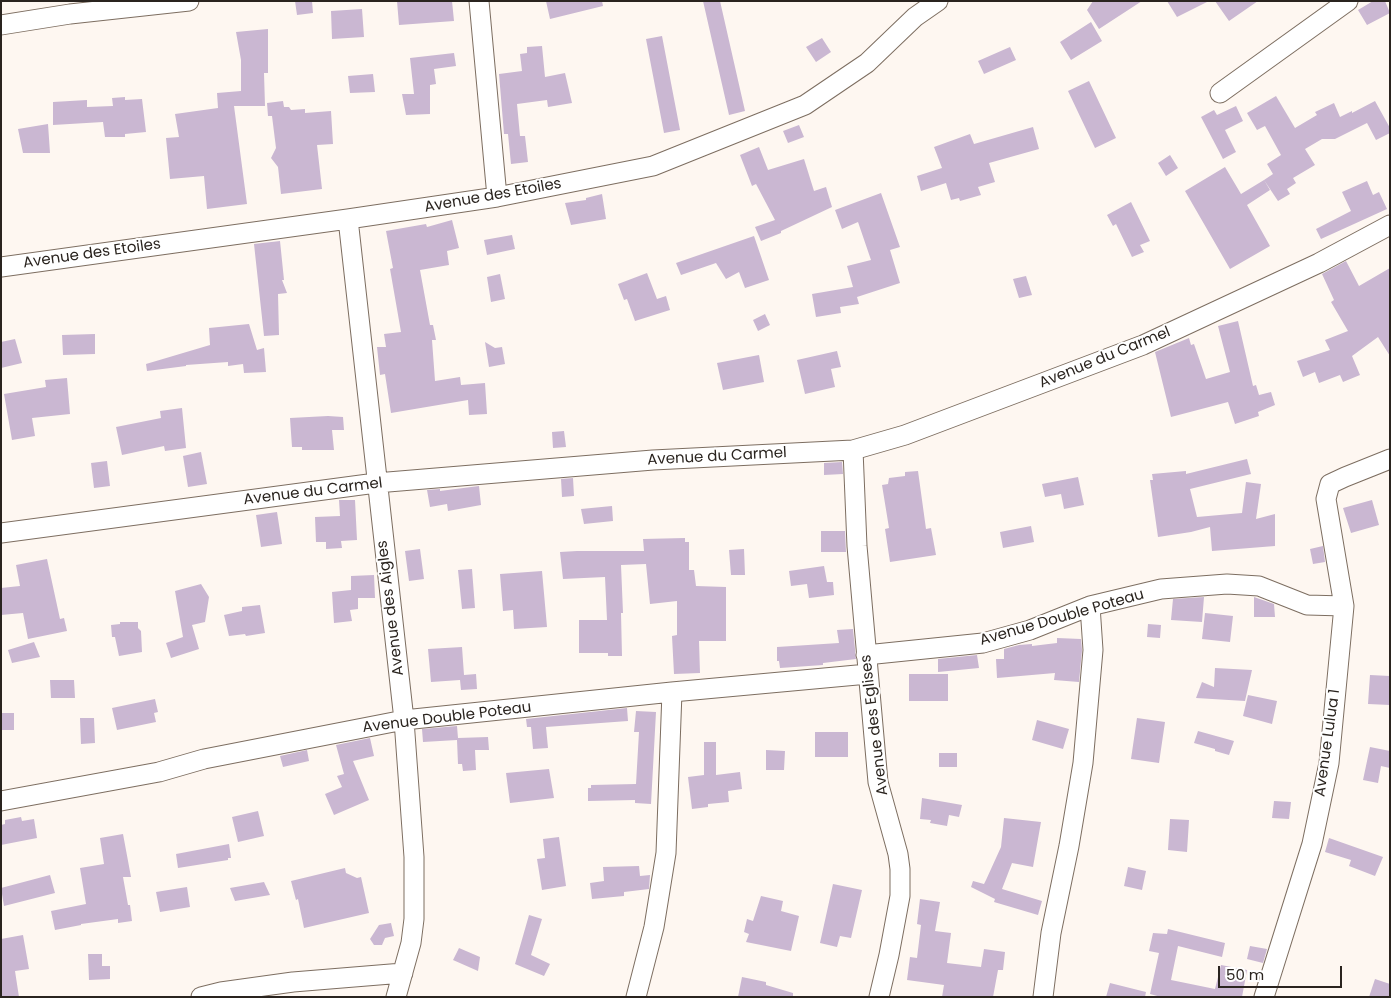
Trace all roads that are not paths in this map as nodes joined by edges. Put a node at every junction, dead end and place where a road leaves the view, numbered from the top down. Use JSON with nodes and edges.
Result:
{"nodes":[{"id":1,"x":189,"y":1,"type":"edge"},
{"id":2,"x":479,"y":1,"type":"edge"},
{"id":3,"x":938,"y":1,"type":"edge"},
{"id":4,"x":1348,"y":1,"type":"edge"},
{"id":5,"x":1,"y":25,"type":"edge"},
{"id":6,"x":1220,"y":93,"type":"dead end"},
{"id":7,"x":497,"y":197,"type":"junction"},
{"id":8,"x":348,"y":219,"type":"junction"},
{"id":9,"x":1390,"y":225,"type":"edge"},
{"id":10,"x":1,"y":267,"type":"edge"},
{"id":11,"x":853,"y":450,"type":"junction"},
{"id":12,"x":1390,"y":459,"type":"edge"},
{"id":13,"x":376,"y":483,"type":"junction"},
{"id":14,"x":1,"y":533,"type":"edge"},
{"id":15,"x":1090,"y":606,"type":"junction"},
{"id":16,"x":1344,"y":606,"type":"junction"},
{"id":17,"x":866,"y":655,"type":"junction"},
{"id":18,"x":868,"y":674,"type":"junction"},
{"id":19,"x":672,"y":692,"type":"junction"},
{"id":20,"x":404,"y":720,"type":"junction"},
{"id":21,"x":1,"y":801,"type":"edge"},
{"id":22,"x":403,"y":973,"type":"junction"},
{"id":23,"x":201,"y":997,"type":"edge"},
{"id":24,"x":396,"y":997,"type":"edge"},
{"id":25,"x":636,"y":997,"type":"edge"},
{"id":26,"x":879,"y":997,"type":"edge"},
{"id":27,"x":1044,"y":997,"type":"edge"},
{"id":28,"x":1264,"y":997,"type":"edge"}],
"edges":[{"from":1,"to":5,"type":"street"},
{"from":2,"to":7,"type":"street"},
{"from":3,"to":7,"type":"street","name":"Avenue des Etoiles"},
{"from":4,"to":6,"type":"street"},
{"from":7,"to":8,"type":"street","name":"Avenue des Etoiles"},
{"from":8,"to":10,"type":"street","name":"Avenue des Etoiles"},
{"from":8,"to":13,"type":"street","name":"Avenue des Aigles"},
{"from":9,"to":11,"type":"street","name":"Avenue du Carmel"},
{"from":11,"to":13,"type":"street","name":"Avenue du Carmel"},
{"from":11,"to":17,"type":"street","name":"Avenue des Eglises"},
{"from":12,"to":16,"type":"street","name":"Avenue Lulua 1"},
{"from":13,"to":14,"type":"street","name":"Avenue du Carmel"},
{"from":13,"to":20,"type":"street","name":"Avenue des Aigles"},
{"from":15,"to":16,"type":"street","name":"Avenue Double Poteau"},
{"from":15,"to":17,"type":"street","name":"Avenue Double Poteau"},
{"from":15,"to":27,"type":"street"},
{"from":16,"to":28,"type":"street","name":"Avenue Lulua 1"},
{"from":17,"to":18,"type":"street","name":"Avenue des Eglises"},
{"from":18,"to":19,"type":"street","name":"Avenue Double Poteau"},
{"from":18,"to":26,"type":"street","name":"Avenue des Eglises"},
{"from":19,"to":20,"type":"street","name":"Avenue Double Poteau"},
{"from":19,"to":25,"type":"street"},
{"from":20,"to":21,"type":"street","name":"Avenue Double Poteau"},
{"from":20,"to":22,"type":"street","name":"Avenue des Aigles"},
{"from":22,"to":23,"type":"street"},
{"from":22,"to":24,"type":"street","name":"Avenue des Aigles"}]}
